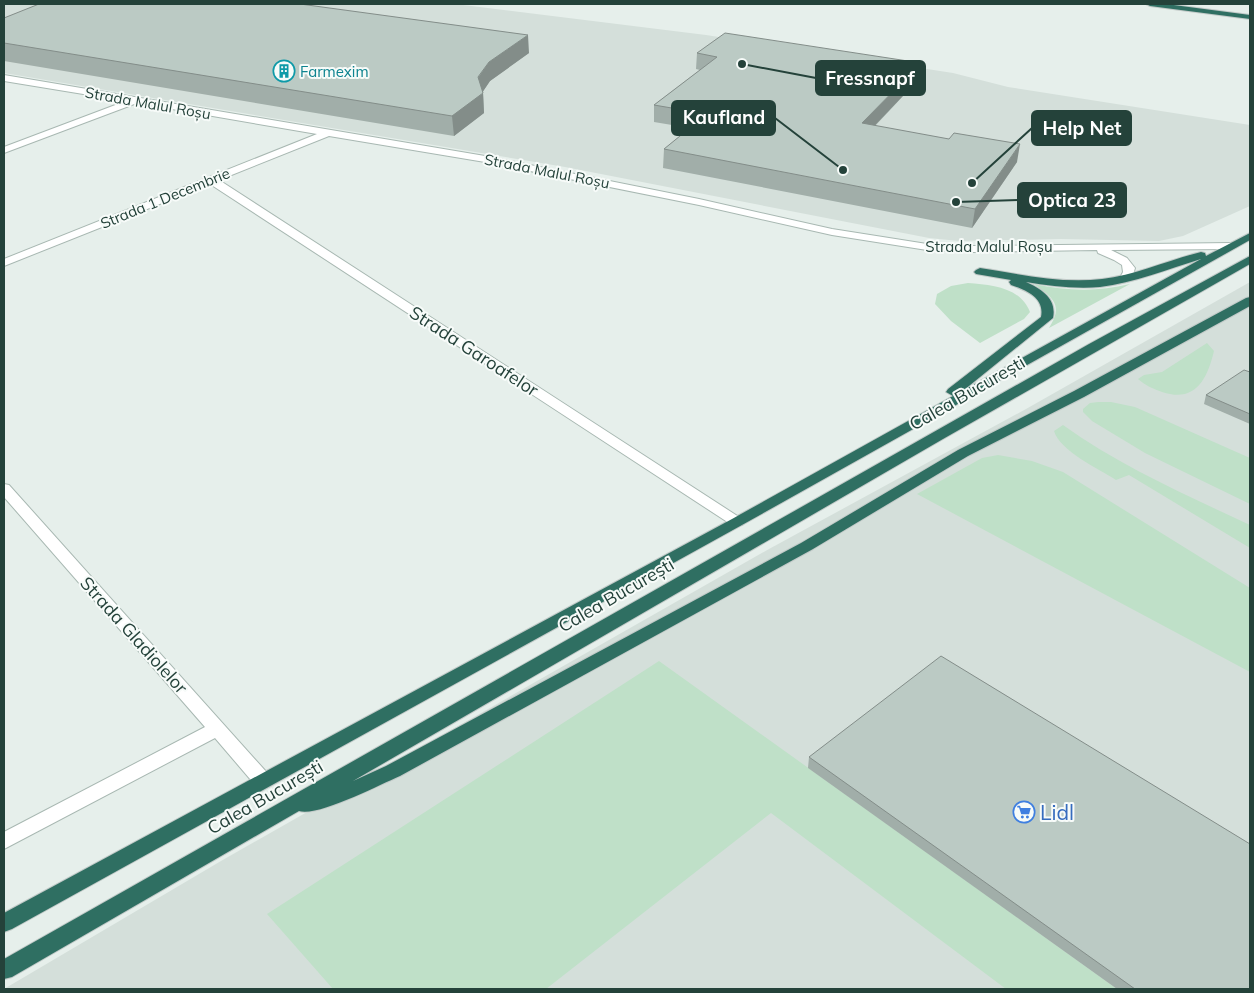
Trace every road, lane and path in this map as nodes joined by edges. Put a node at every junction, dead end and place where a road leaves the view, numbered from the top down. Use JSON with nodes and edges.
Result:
{"nodes":[{"id":1,"x":1150,"y":4,"type":"edge"},
{"id":2,"x":1250,"y":17,"type":"edge"},
{"id":3,"x":4,"y":78,"type":"edge"},
{"id":4,"x":136,"y":100,"type":"junction"},
{"id":5,"x":327,"y":133,"type":"junction"},
{"id":6,"x":4,"y":150,"type":"edge"},
{"id":7,"x":211,"y":180,"type":"junction"},
{"id":8,"x":1250,"y":236,"type":"edge"},
{"id":9,"x":1232,"y":246,"type":"junction"},
{"id":10,"x":1091,"y":248,"type":"junction"},
{"id":11,"x":1250,"y":259,"type":"edge"},
{"id":12,"x":4,"y":263,"type":"edge"},
{"id":13,"x":1126,"y":278,"type":"junction"},
{"id":14,"x":1250,"y":301,"type":"edge"},
{"id":15,"x":924,"y":416,"type":"junction"},
{"id":16,"x":4,"y":488,"type":"edge"},
{"id":17,"x":737,"y":522,"type":"junction"},
{"id":18,"x":217,"y":729,"type":"junction"},
{"id":19,"x":263,"y":781,"type":"junction"},
{"id":20,"x":280,"y":814,"type":"junction"},
{"id":21,"x":4,"y":841,"type":"edge"},
{"id":22,"x":4,"y":924,"type":"edge"},
{"id":23,"x":4,"y":970,"type":"edge"}],
"edges":[{"from":1,"to":2,"type":"highway"},
{"from":3,"to":4,"type":"street","name":"Strada Malul Roșu"},
{"from":4,"to":5,"type":"street","name":"Strada Malul Roșu"},
{"from":4,"to":6,"type":"street"},
{"from":5,"to":7,"type":"street","name":"Strada 1 Decembrie"},
{"from":5,"to":10,"type":"street","name":"Strada Malul Roșu"},
{"from":7,"to":12,"type":"street","name":"Strada 1 Decembrie"},
{"from":7,"to":17,"type":"street","name":"Strada Garoafelor"},
{"from":8,"to":9,"type":"highway","name":"Calea București"},
{"from":9,"to":10,"type":"street","name":"Strada Malul Roșu"},
{"from":9,"to":13,"type":"highway"},
{"from":9,"to":15,"type":"highway","name":"Calea București"},
{"from":10,"to":13,"type":"street","name":"Strada Malul Roșu"},
{"from":11,"to":20,"type":"highway","name":"Calea București"},
{"from":13,"to":15,"type":"highway"},
{"from":14,"to":20,"type":"highway"},
{"from":15,"to":17,"type":"highway","name":"Calea București"},
{"from":16,"to":18,"type":"street","name":"Strada Gladiolelor"},
{"from":17,"to":19,"type":"highway","name":"Calea București"},
{"from":18,"to":19,"type":"street","name":"Strada Gladiolelor"},
{"from":18,"to":21,"type":"street"},
{"from":19,"to":22,"type":"highway","name":"Calea București"},
{"from":20,"to":23,"type":"highway","name":"Calea București"}]}
